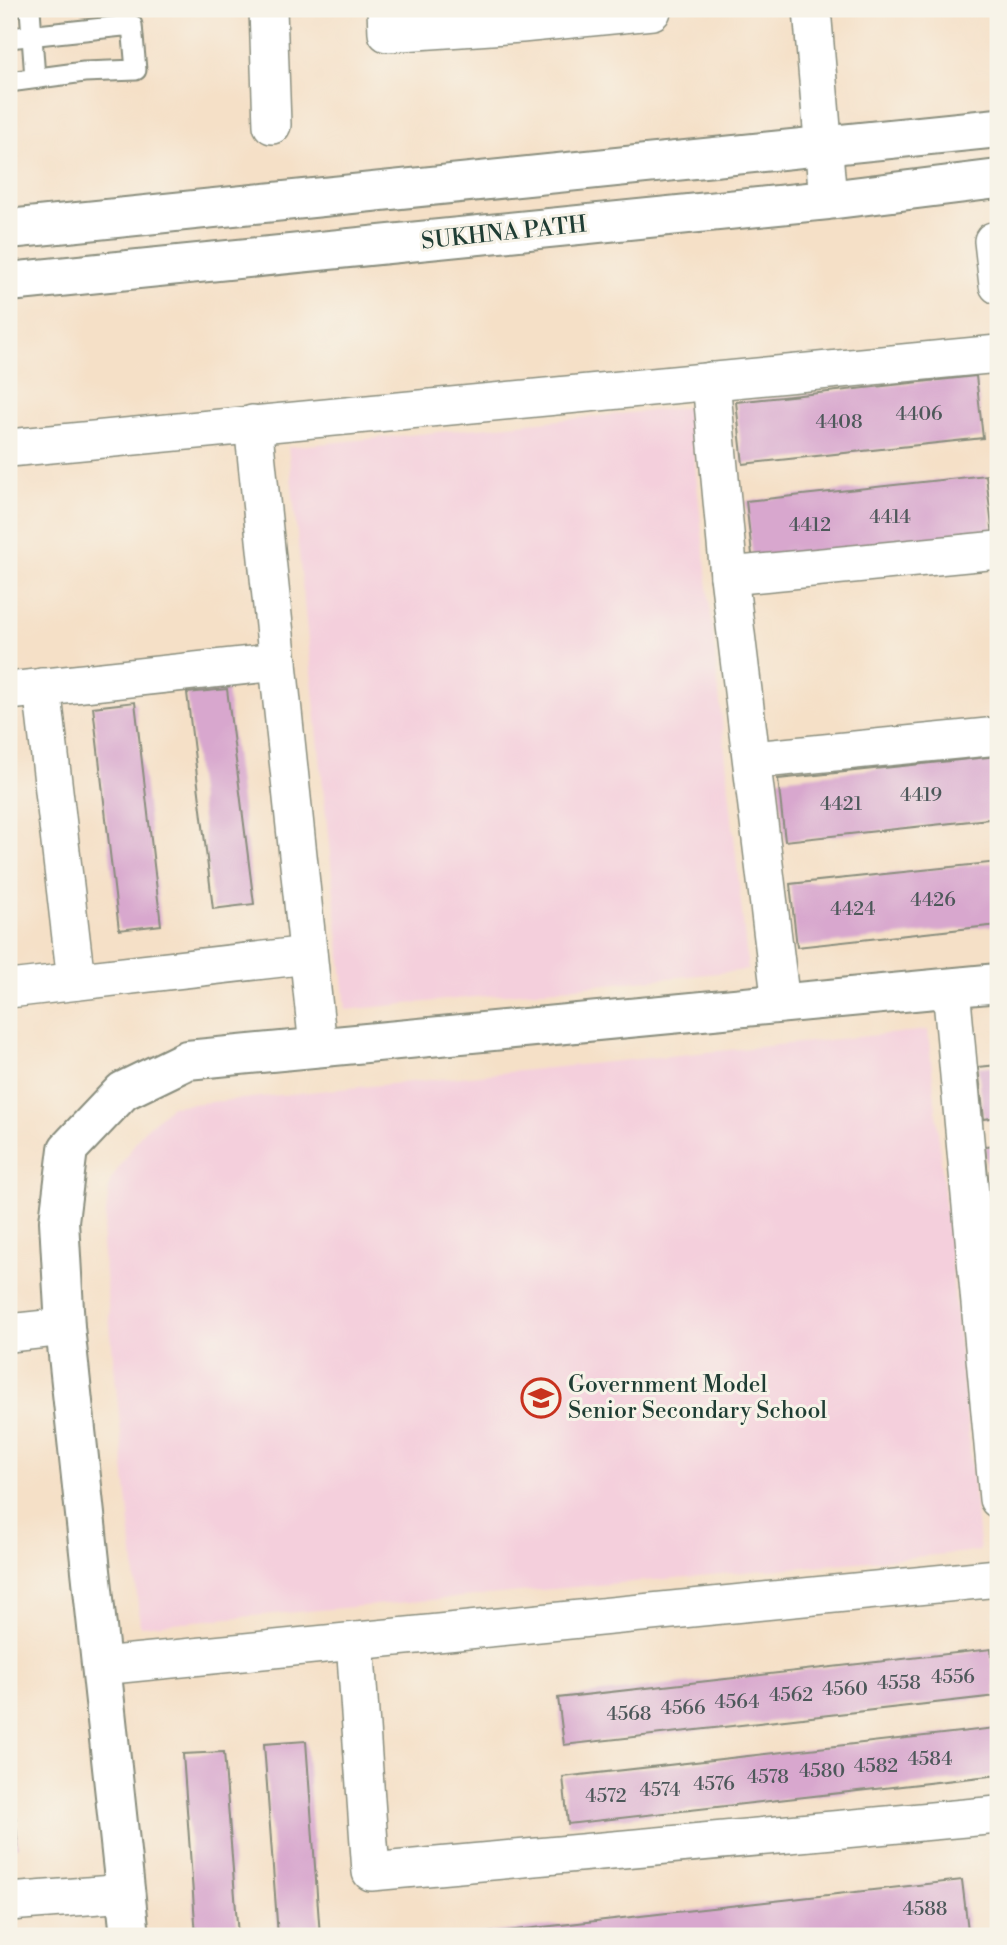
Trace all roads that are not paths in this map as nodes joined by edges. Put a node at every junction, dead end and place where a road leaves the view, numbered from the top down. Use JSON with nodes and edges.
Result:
{"nodes":[{"id":1,"x":30,"y":9,"type":"edge"},
{"id":2,"x":268,"y":9,"type":"edge"},
{"id":3,"x":386,"y":9,"type":"edge"},
{"id":4,"x":652,"y":9,"type":"edge"},
{"id":5,"x":812,"y":9,"type":"edge"},
{"id":6,"x":481,"y":18,"type":"edge"},
{"id":7,"x":32,"y":36,"type":"junction"},
{"id":8,"x":9,"y":38,"type":"edge"},
{"id":9,"x":35,"y":78,"type":"junction"},
{"id":10,"x":9,"y":82,"type":"edge"},
{"id":11,"x":272,"y":125,"type":"dead end"},
{"id":12,"x":998,"y":128,"type":"edge"},
{"id":13,"x":823,"y":146,"type":"junction"},
{"id":14,"x":998,"y":180,"type":"edge"},
{"id":15,"x":828,"y":200,"type":"junction"},
{"id":16,"x":9,"y":229,"type":"edge"},
{"id":17,"x":993,"y":241,"type":"dead end"},
{"id":18,"x":9,"y":282,"type":"edge"},
{"id":19,"x":998,"y":285,"type":"edge"},
{"id":20,"x":998,"y":354,"type":"edge"},
{"id":21,"x":711,"y":381,"type":"junction"},
{"id":22,"x":253,"y":424,"type":"junction"},
{"id":23,"x":9,"y":447,"type":"edge"},
{"id":24,"x":998,"y":550,"type":"edge"},
{"id":25,"x":729,"y":576,"type":"junction"},
{"id":26,"x":278,"y":662,"type":"junction"},
{"id":27,"x":25,"y":689,"type":"edge"},
{"id":28,"x":998,"y":736,"type":"edge"},
{"id":29,"x":752,"y":760,"type":"junction"},
{"id":30,"x":308,"y":955,"type":"junction"},
{"id":31,"x":76,"y":981,"type":"junction"},
{"id":32,"x":998,"y":983,"type":"edge"},
{"id":33,"x":951,"y":988,"type":"junction"},
{"id":34,"x":9,"y":989,"type":"edge"},
{"id":35,"x":781,"y":1004,"type":"junction"},
{"id":36,"x":318,"y":1048,"type":"junction"},
{"id":37,"x":986,"y":1228,"type":"edge"},
{"id":38,"x":65,"y":1327,"type":"junction"},
{"id":39,"x":9,"y":1333,"type":"edge"},
{"id":40,"x":998,"y":1499,"type":"edge"},
{"id":41,"x":998,"y":1577,"type":"edge"},
{"id":42,"x":355,"y":1641,"type":"junction"},
{"id":43,"x":101,"y":1666,"type":"junction"},
{"id":44,"x":998,"y":1815,"type":"edge"},
{"id":45,"x":126,"y":1893,"type":"junction"},
{"id":46,"x":9,"y":1902,"type":"edge"},
{"id":47,"x":130,"y":1936,"type":"edge"}],
"edges":[{"from":1,"to":7,"type":"lane"},
{"from":2,"to":11,"type":"street"},
{"from":3,"to":6,"type":"street"},
{"from":4,"to":6,"type":"street"},
{"from":5,"to":13,"type":"street"},
{"from":7,"to":8,"type":"lane"},
{"from":7,"to":9,"type":"lane"},
{"from":7,"to":9,"type":"lane"},
{"from":9,"to":10,"type":"lane"},
{"from":12,"to":13,"type":"main road"},
{"from":13,"to":15,"type":"street"},
{"from":13,"to":16,"type":"main road"},
{"from":14,"to":15,"type":"main road","name":"SUKHNA PATH"},
{"from":15,"to":18,"type":"main road","name":"SUKHNA PATH"},
{"from":17,"to":19,"type":"street"},
{"from":20,"to":21,"type":"street"},
{"from":21,"to":22,"type":"street"},
{"from":21,"to":25,"type":"street"},
{"from":22,"to":23,"type":"street"},
{"from":22,"to":26,"type":"street"},
{"from":24,"to":25,"type":"street"},
{"from":25,"to":29,"type":"street"},
{"from":26,"to":27,"type":"street"},
{"from":26,"to":30,"type":"street"},
{"from":27,"to":31,"type":"street"},
{"from":28,"to":29,"type":"street"},
{"from":29,"to":35,"type":"street"},
{"from":30,"to":31,"type":"street"},
{"from":30,"to":36,"type":"street"},
{"from":31,"to":34,"type":"street"},
{"from":32,"to":33,"type":"main road"},
{"from":33,"to":35,"type":"main road"},
{"from":33,"to":37,"type":"street"},
{"from":35,"to":36,"type":"main road"},
{"from":36,"to":38,"type":"main road"},
{"from":37,"to":40,"type":"street"},
{"from":38,"to":39,"type":"street"},
{"from":38,"to":43,"type":"main road"},
{"from":41,"to":42,"type":"street"},
{"from":42,"to":43,"type":"street"},
{"from":42,"to":44,"type":"street"},
{"from":43,"to":45,"type":"main road"},
{"from":45,"to":46,"type":"street"},
{"from":45,"to":47,"type":"main road"}]}
